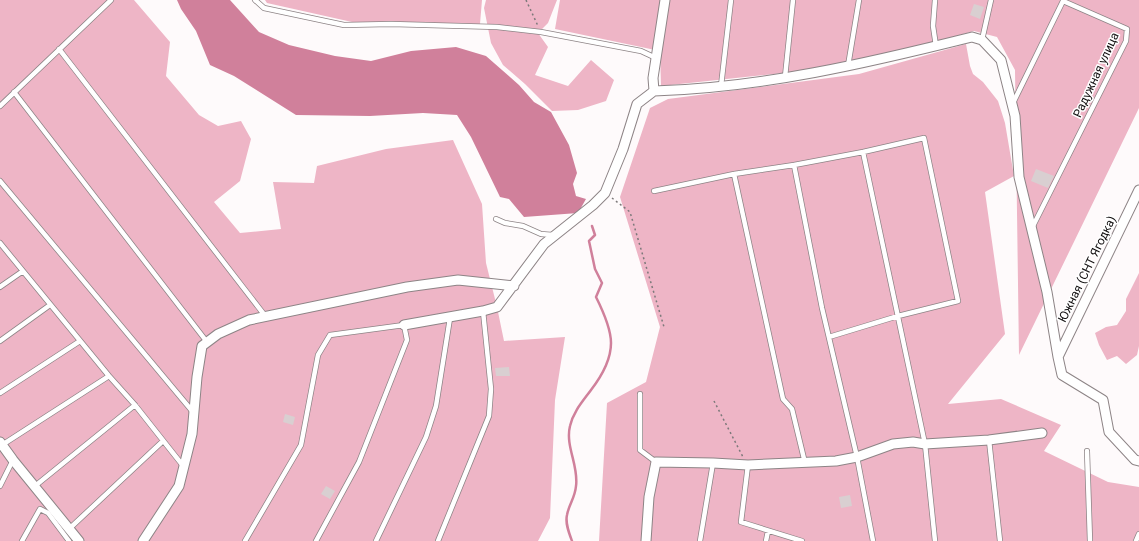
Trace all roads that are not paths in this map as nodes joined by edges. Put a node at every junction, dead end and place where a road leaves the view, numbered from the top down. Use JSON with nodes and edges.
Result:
{"nodes":[{"id":1,"x":111,"y":0,"type":"edge"},
{"id":2,"x":255,"y":0,"type":"edge"},
{"id":3,"x":664,"y":0,"type":"edge"},
{"id":4,"x":730,"y":0,"type":"edge"},
{"id":5,"x":793,"y":0,"type":"edge"},
{"id":6,"x":859,"y":0,"type":"edge"},
{"id":7,"x":935,"y":0,"type":"edge"},
{"id":8,"x":991,"y":0,"type":"edge"},
{"id":9,"x":982,"y":40,"type":"junction"},
{"id":10,"x":936,"y":46,"type":"junction"},
{"id":11,"x":60,"y":49,"type":"junction"},
{"id":12,"x":656,"y":58,"type":"junction"},
{"id":13,"x":848,"y":66,"type":"junction"},
{"id":14,"x":785,"y":77,"type":"junction"},
{"id":15,"x":721,"y":86,"type":"junction"},
{"id":16,"x":654,"y":90,"type":"junction"},
{"id":17,"x":14,"y":92,"type":"junction"},
{"id":18,"x":1012,"y":104,"type":"junction"},
{"id":19,"x":0,"y":106,"type":"edge"},
{"id":20,"x":863,"y":152,"type":"junction"},
{"id":21,"x":794,"y":165,"type":"junction"},
{"id":22,"x":734,"y":174,"type":"junction"},
{"id":23,"x":0,"y":181,"type":"edge"},
{"id":24,"x":1139,"y":190,"type":"edge"},
{"id":25,"x":654,"y":191,"type":"dead end"},
{"id":26,"x":496,"y":219,"type":"dead end"},
{"id":27,"x":1031,"y":230,"type":"junction"},
{"id":28,"x":555,"y":235,"type":"junction"},
{"id":29,"x":0,"y":243,"type":"edge"},
{"id":30,"x":23,"y":271,"type":"junction"},
{"id":31,"x":514,"y":286,"type":"junction"},
{"id":32,"x":0,"y":287,"type":"edge"},
{"id":33,"x":50,"y":305,"type":"junction"},
{"id":34,"x":483,"y":311,"type":"junction"},
{"id":35,"x":898,"y":316,"type":"junction"},
{"id":36,"x":266,"y":317,"type":"junction"},
{"id":37,"x":450,"y":318,"type":"junction"},
{"id":38,"x":404,"y":325,"type":"junction"},
{"id":39,"x":829,"y":337,"type":"junction"},
{"id":40,"x":0,"y":341,"type":"edge"},
{"id":41,"x":80,"y":341,"type":"junction"},
{"id":42,"x":207,"y":342,"type":"junction"},
{"id":43,"x":1058,"y":357,"type":"junction"},
{"id":44,"x":109,"y":376,"type":"junction"},
{"id":45,"x":0,"y":393,"type":"edge"},
{"id":46,"x":640,"y":394,"type":"dead end"},
{"id":47,"x":135,"y":405,"type":"junction"},
{"id":48,"x":194,"y":413,"type":"junction"},
{"id":49,"x":1042,"y":433,"type":"dead end"},
{"id":50,"x":989,"y":440,"type":"junction"},
{"id":51,"x":162,"y":441,"type":"junction"},
{"id":52,"x":1,"y":444,"type":"edge"},
{"id":53,"x":924,"y":444,"type":"junction"},
{"id":54,"x":1088,"y":451,"type":"dead end"},
{"id":55,"x":857,"y":457,"type":"junction"},
{"id":56,"x":13,"y":460,"type":"junction"},
{"id":57,"x":1139,"y":461,"type":"edge"},
{"id":58,"x":656,"y":462,"type":"junction"},
{"id":59,"x":713,"y":462,"type":"junction"},
{"id":60,"x":805,"y":463,"type":"junction"},
{"id":61,"x":748,"y":465,"type":"junction"},
{"id":62,"x":184,"y":467,"type":"junction"},
{"id":63,"x":0,"y":486,"type":"edge"},
{"id":64,"x":35,"y":486,"type":"junction"},
{"id":65,"x":68,"y":529,"type":"junction"},
{"id":66,"x":768,"y":531,"type":"junction"},
{"id":67,"x":1139,"y":534,"type":"edge"},
{"id":68,"x":22,"y":541,"type":"edge"},
{"id":69,"x":69,"y":541,"type":"edge"},
{"id":70,"x":79,"y":541,"type":"edge"},
{"id":71,"x":143,"y":541,"type":"edge"},
{"id":72,"x":245,"y":541,"type":"edge"},
{"id":73,"x":316,"y":541,"type":"edge"},
{"id":74,"x":376,"y":541,"type":"edge"},
{"id":75,"x":438,"y":541,"type":"edge"},
{"id":76,"x":646,"y":541,"type":"edge"},
{"id":77,"x":700,"y":541,"type":"edge"},
{"id":78,"x":766,"y":541,"type":"edge"},
{"id":79,"x":802,"y":541,"type":"edge"},
{"id":80,"x":873,"y":541,"type":"edge"},
{"id":81,"x":935,"y":541,"type":"edge"},
{"id":82,"x":1000,"y":541,"type":"edge"},
{"id":83,"x":1090,"y":541,"type":"edge"},
{"id":84,"x":1136,"y":541,"type":"edge"}],
"edges":[{"from":1,"to":11,"type":"lane"},
{"from":2,"to":12,"type":"lane"},
{"from":3,"to":12,"type":"street"},
{"from":4,"to":15,"type":"lane"},
{"from":5,"to":14,"type":"lane"},
{"from":6,"to":13,"type":"lane"},
{"from":7,"to":10,"type":"lane"},
{"from":8,"to":9,"type":"lane"},
{"from":9,"to":10,"type":"street"},
{"from":9,"to":18,"type":"street"},
{"from":10,"to":13,"type":"street"},
{"from":11,"to":17,"type":"lane"},
{"from":11,"to":36,"type":"lane"},
{"from":12,"to":16,"type":"street"},
{"from":13,"to":14,"type":"street"},
{"from":14,"to":15,"type":"street"},
{"from":15,"to":16,"type":"street"},
{"from":16,"to":28,"type":"street"},
{"from":17,"to":19,"type":"lane"},
{"from":17,"to":42,"type":"lane"},
{"from":18,"to":27,"type":"street"},
{"from":18,"to":27,"type":"lane","name":"Радужная улица"},
{"from":20,"to":21,"type":"lane"},
{"from":20,"to":35,"type":"lane"},
{"from":20,"to":35,"type":"lane"},
{"from":21,"to":22,"type":"lane"},
{"from":21,"to":39,"type":"lane"},
{"from":22,"to":25,"type":"lane"},
{"from":22,"to":60,"type":"lane"},
{"from":23,"to":48,"type":"lane"},
{"from":24,"to":43,"type":"street","name":"Южная (СНТ Ягодка)"},
{"from":26,"to":28,"type":"lane"},
{"from":27,"to":43,"type":"street"},
{"from":28,"to":31,"type":"street"},
{"from":29,"to":30,"type":"lane"},
{"from":30,"to":32,"type":"lane"},
{"from":30,"to":33,"type":"lane"},
{"from":31,"to":34,"type":"street"},
{"from":31,"to":36,"type":"street"},
{"from":33,"to":40,"type":"lane"},
{"from":33,"to":41,"type":"lane"},
{"from":34,"to":37,"type":"street"},
{"from":34,"to":75,"type":"lane"},
{"from":35,"to":39,"type":"lane"},
{"from":35,"to":53,"type":"lane"},
{"from":36,"to":42,"type":"street"},
{"from":37,"to":38,"type":"street"},
{"from":37,"to":74,"type":"lane"},
{"from":38,"to":72,"type":"lane"},
{"from":38,"to":73,"type":"lane"},
{"from":39,"to":55,"type":"lane"},
{"from":41,"to":44,"type":"lane"},
{"from":41,"to":45,"type":"lane"},
{"from":42,"to":48,"type":"street"},
{"from":43,"to":57,"type":"street"},
{"from":44,"to":47,"type":"lane"},
{"from":44,"to":52,"type":"lane"},
{"from":46,"to":58,"type":"lane"},
{"from":47,"to":51,"type":"lane"},
{"from":47,"to":64,"type":"lane"},
{"from":48,"to":62,"type":"street"},
{"from":49,"to":50,"type":"street"},
{"from":50,"to":53,"type":"street"},
{"from":50,"to":82,"type":"lane"},
{"from":51,"to":62,"type":"lane"},
{"from":51,"to":65,"type":"lane"},
{"from":52,"to":56,"type":"street"},
{"from":53,"to":55,"type":"street"},
{"from":53,"to":81,"type":"lane"},
{"from":54,"to":83,"type":"lane"},
{"from":55,"to":60,"type":"street"},
{"from":55,"to":80,"type":"lane"},
{"from":56,"to":63,"type":"lane"},
{"from":56,"to":64,"type":"street"},
{"from":58,"to":59,"type":"street"},
{"from":58,"to":76,"type":"street"},
{"from":59,"to":61,"type":"street"},
{"from":59,"to":77,"type":"lane"},
{"from":60,"to":61,"type":"street"},
{"from":61,"to":66,"type":"lane"},
{"from":62,"to":71,"type":"street"},
{"from":64,"to":65,"type":"street"},
{"from":65,"to":70,"type":"street"},
{"from":66,"to":78,"type":"lane"},
{"from":66,"to":79,"type":"lane"},
{"from":67,"to":84,"type":"lane"},
{"from":68,"to":69,"type":"lane"}]}
